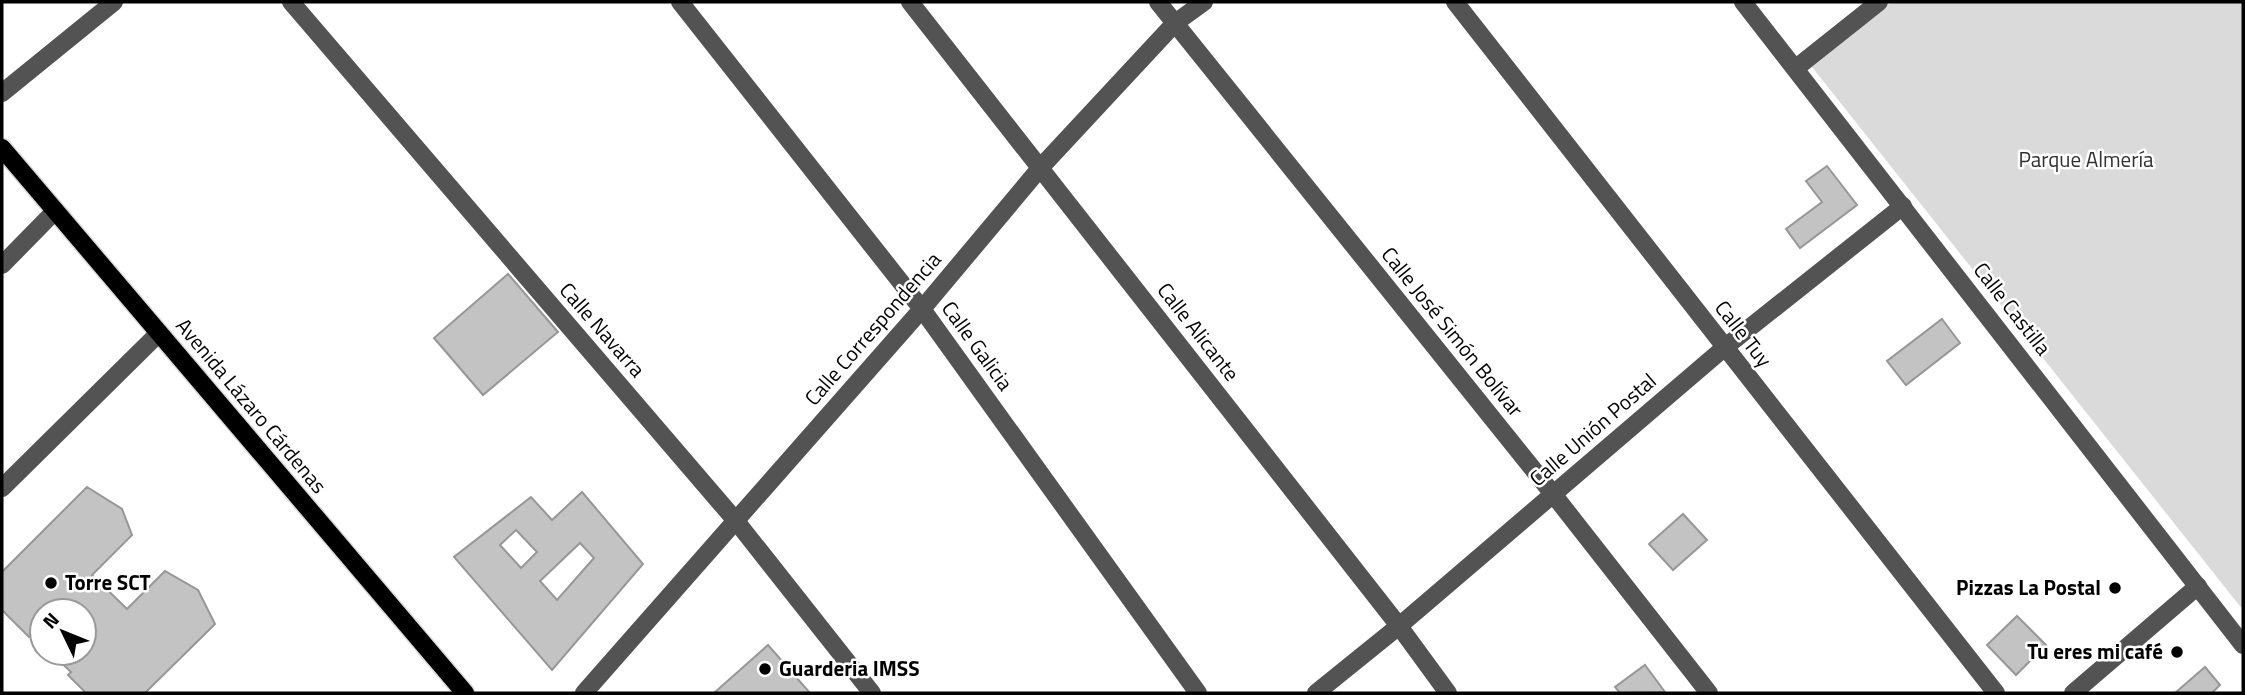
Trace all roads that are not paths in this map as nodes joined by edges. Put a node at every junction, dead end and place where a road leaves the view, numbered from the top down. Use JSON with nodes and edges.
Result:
{"nodes":[{"id":1,"x":114,"y":2,"type":"edge"},
{"id":2,"x":291,"y":2,"type":"edge"},
{"id":3,"x":680,"y":2,"type":"edge"},
{"id":4,"x":910,"y":2,"type":"edge"},
{"id":5,"x":1158,"y":2,"type":"edge"},
{"id":6,"x":1204,"y":2,"type":"edge"},
{"id":7,"x":1455,"y":2,"type":"edge"},
{"id":8,"x":1743,"y":2,"type":"edge"},
{"id":9,"x":1879,"y":2,"type":"edge"},
{"id":10,"x":1175,"y":23,"type":"junction"},
{"id":11,"x":1796,"y":68,"type":"junction"},
{"id":12,"x":2,"y":93,"type":"edge"},
{"id":13,"x":2,"y":148,"type":"edge"},
{"id":14,"x":1041,"y":167,"type":"junction"},
{"id":15,"x":1903,"y":206,"type":"junction"},
{"id":16,"x":55,"y":211,"type":"junction"},
{"id":17,"x":2,"y":265,"type":"edge"},
{"id":18,"x":922,"y":309,"type":"junction"},
{"id":19,"x":159,"y":333,"type":"junction"},
{"id":20,"x":1724,"y":348,"type":"junction"},
{"id":21,"x":2,"y":488,"type":"edge"},
{"id":22,"x":1553,"y":494,"type":"junction"},
{"id":23,"x":736,"y":522,"type":"junction"},
{"id":24,"x":2198,"y":586,"type":"junction"},
{"id":25,"x":1399,"y":626,"type":"junction"},
{"id":26,"x":2243,"y":645,"type":"edge"},
{"id":27,"x":465,"y":693,"type":"edge"},
{"id":28,"x":584,"y":693,"type":"edge"},
{"id":29,"x":872,"y":693,"type":"edge"},
{"id":30,"x":1198,"y":693,"type":"edge"},
{"id":31,"x":1316,"y":693,"type":"edge"},
{"id":32,"x":1448,"y":693,"type":"edge"},
{"id":33,"x":1709,"y":693,"type":"edge"},
{"id":34,"x":1996,"y":693,"type":"edge"},
{"id":35,"x":2073,"y":693,"type":"edge"}],
"edges":[{"from":1,"to":12,"type":"street"},
{"from":2,"to":23,"type":"street","name":"Calle Navarra"},
{"from":3,"to":18,"type":"street","name":"Calle Galicia"},
{"from":4,"to":14,"type":"street","name":"Calle Alicante"},
{"from":5,"to":10,"type":"street","name":"Calle José Simón Bolívar"},
{"from":6,"to":10,"type":"street","name":"Calle Correspondencia"},
{"from":7,"to":20,"type":"street","name":"Calle Tuy"},
{"from":8,"to":11,"type":"street","name":"Calle Castilla"},
{"from":9,"to":11,"type":"street"},
{"from":10,"to":14,"type":"street","name":"Calle Correspondencia"},
{"from":10,"to":22,"type":"street","name":"Calle José Simón Bolívar"},
{"from":11,"to":15,"type":"street","name":"Calle Castilla"},
{"from":13,"to":16,"type":"main road","name":"Avenida Lázaro Cárdenas"},
{"from":14,"to":18,"type":"street","name":"Calle Correspondencia"},
{"from":14,"to":25,"type":"street","name":"Calle Alicante"},
{"from":15,"to":20,"type":"street","name":"Calle Unión Postal"},
{"from":15,"to":24,"type":"street","name":"Calle Castilla"},
{"from":16,"to":17,"type":"street"},
{"from":16,"to":19,"type":"main road","name":"Avenida Lázaro Cárdenas"},
{"from":18,"to":23,"type":"street","name":"Calle Correspondencia"},
{"from":18,"to":30,"type":"street","name":"Calle Galicia"},
{"from":19,"to":21,"type":"street"},
{"from":19,"to":27,"type":"main road","name":"Avenida Lázaro Cárdenas"},
{"from":20,"to":22,"type":"street","name":"Calle Unión Postal"},
{"from":20,"to":34,"type":"street","name":"Calle Tuy"},
{"from":22,"to":25,"type":"street","name":"Calle Unión Postal"},
{"from":22,"to":33,"type":"street","name":"Calle José Simón Bolívar"},
{"from":23,"to":28,"type":"street","name":"Calle Correspondencia"},
{"from":23,"to":29,"type":"street","name":"Calle Navarra"},
{"from":24,"to":26,"type":"street","name":"Calle Castilla"},
{"from":24,"to":35,"type":"street"},
{"from":25,"to":31,"type":"street","name":"Calle Unión Postal"},
{"from":25,"to":32,"type":"street","name":"Calle Alicante"}]}
